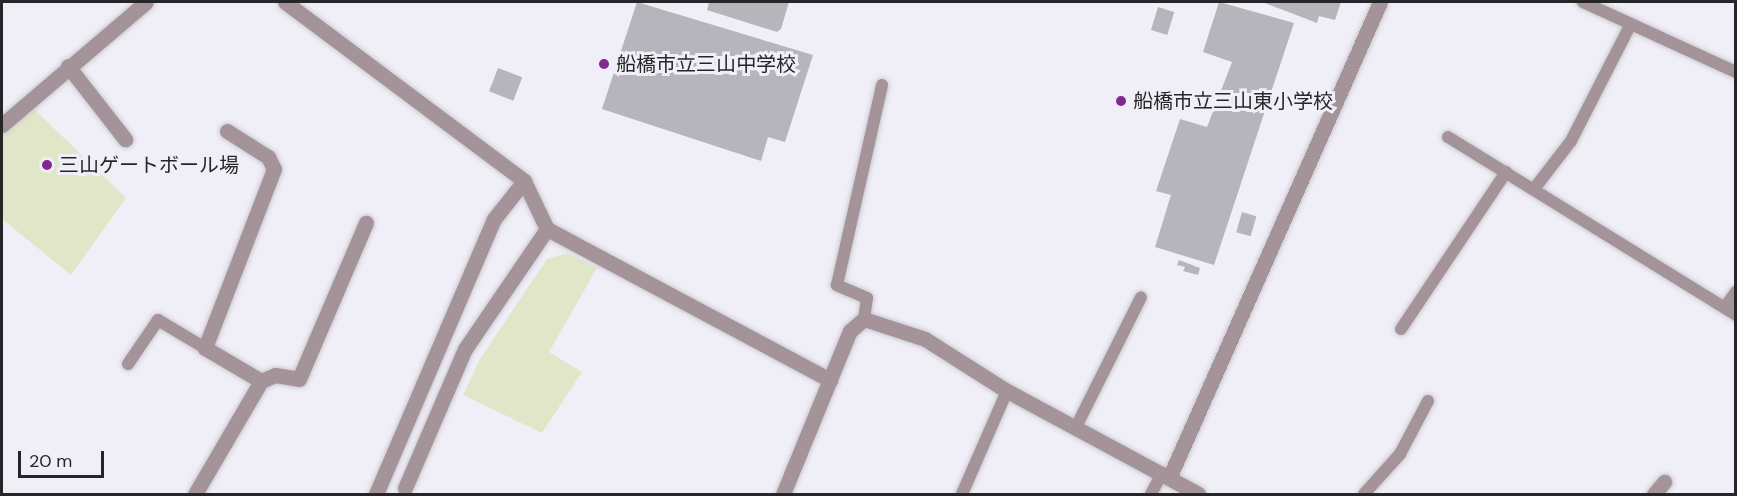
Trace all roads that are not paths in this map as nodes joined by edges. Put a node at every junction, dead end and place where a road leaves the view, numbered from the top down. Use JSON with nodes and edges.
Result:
{"nodes":[{"id":1,"x":146,"y":2,"type":"edge"},
{"id":2,"x":285,"y":2,"type":"edge"},
{"id":3,"x":1380,"y":2,"type":"edge"},
{"id":4,"x":1586,"y":2,"type":"edge"},
{"id":5,"x":1631,"y":24,"type":"junction"},
{"id":6,"x":68,"y":66,"type":"junction"},
{"id":7,"x":1736,"y":72,"type":"edge"},
{"id":8,"x":882,"y":85,"type":"dead end"},
{"id":9,"x":2,"y":125,"type":"edge"},
{"id":10,"x":227,"y":131,"type":"dead end"},
{"id":11,"x":1448,"y":137,"type":"dead end"},
{"id":12,"x":125,"y":139,"type":"dead end"},
{"id":13,"x":1506,"y":172,"type":"junction"},
{"id":14,"x":524,"y":181,"type":"junction"},
{"id":15,"x":1534,"y":189,"type":"junction"},
{"id":16,"x":366,"y":223,"type":"dead end"},
{"id":17,"x":547,"y":229,"type":"junction"},
{"id":18,"x":1736,"y":291,"type":"edge"},
{"id":19,"x":1141,"y":297,"type":"dead end"},
{"id":20,"x":1725,"y":307,"type":"junction"},
{"id":21,"x":1736,"y":315,"type":"edge"},
{"id":22,"x":864,"y":319,"type":"junction"},
{"id":23,"x":1401,"y":329,"type":"dead end"},
{"id":24,"x":205,"y":348,"type":"junction"},
{"id":25,"x":128,"y":364,"type":"dead end"},
{"id":26,"x":830,"y":380,"type":"junction"},
{"id":27,"x":261,"y":381,"type":"junction"},
{"id":28,"x":1007,"y":391,"type":"junction"},
{"id":29,"x":1428,"y":401,"type":"dead end"},
{"id":30,"x":1076,"y":427,"type":"junction"},
{"id":31,"x":1166,"y":475,"type":"junction"},
{"id":32,"x":1664,"y":482,"type":"dead end"},
{"id":33,"x":405,"y":488,"type":"dead end"},
{"id":34,"x":195,"y":495,"type":"edge"},
{"id":35,"x":375,"y":495,"type":"edge"},
{"id":36,"x":783,"y":495,"type":"edge"},
{"id":37,"x":962,"y":495,"type":"edge"},
{"id":38,"x":1151,"y":495,"type":"edge"},
{"id":39,"x":1198,"y":495,"type":"edge"},
{"id":40,"x":1364,"y":495,"type":"edge"},
{"id":41,"x":1654,"y":495,"type":"edge"}],
"edges":[{"from":1,"to":6,"type":"street"},
{"from":2,"to":14,"type":"street"},
{"from":3,"to":31,"type":"street"},
{"from":4,"to":5,"type":"lane"},
{"from":5,"to":7,"type":"lane"},
{"from":5,"to":15,"type":"lane"},
{"from":6,"to":9,"type":"street"},
{"from":6,"to":12,"type":"street"},
{"from":8,"to":22,"type":"lane"},
{"from":10,"to":24,"type":"street"},
{"from":11,"to":13,"type":"lane"},
{"from":13,"to":15,"type":"lane"},
{"from":13,"to":23,"type":"lane"},
{"from":14,"to":17,"type":"street"},
{"from":14,"to":35,"type":"street"},
{"from":15,"to":20,"type":"lane"},
{"from":16,"to":27,"type":"street"},
{"from":17,"to":26,"type":"street"},
{"from":17,"to":33,"type":"street"},
{"from":18,"to":20,"type":"lane"},
{"from":19,"to":30,"type":"lane"},
{"from":20,"to":21,"type":"lane"},
{"from":22,"to":26,"type":"street"},
{"from":22,"to":28,"type":"street"},
{"from":24,"to":25,"type":"lane"},
{"from":24,"to":27,"type":"street"},
{"from":26,"to":36,"type":"street"},
{"from":27,"to":34,"type":"street"},
{"from":28,"to":30,"type":"street"},
{"from":28,"to":37,"type":"lane"},
{"from":29,"to":40,"type":"lane"},
{"from":30,"to":31,"type":"street"},
{"from":31,"to":38,"type":"lane"},
{"from":31,"to":39,"type":"street"},
{"from":32,"to":41,"type":"street"}]}
